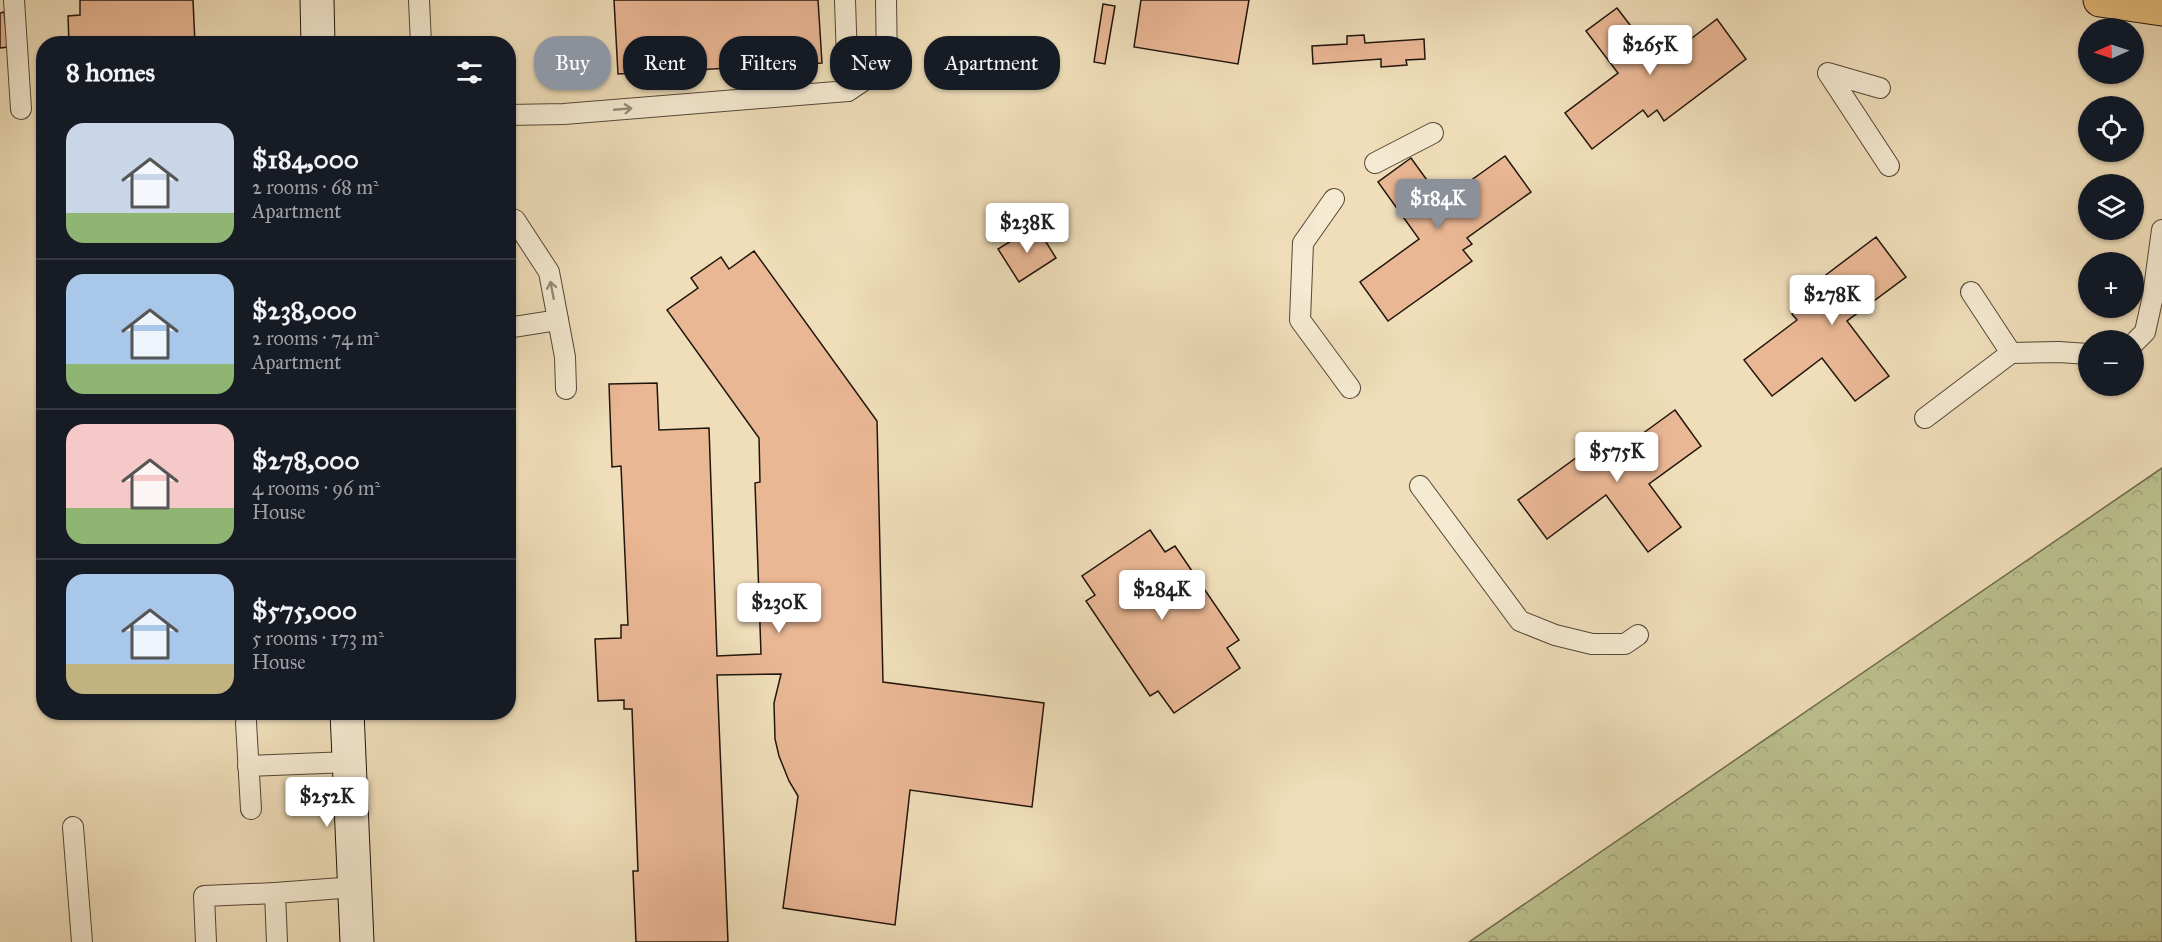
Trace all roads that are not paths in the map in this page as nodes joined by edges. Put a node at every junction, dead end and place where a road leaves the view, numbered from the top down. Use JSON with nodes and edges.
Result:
{"nodes":[{"id":1,"x":14,"y":0,"type":"edge"},
{"id":2,"x":317,"y":0,"type":"edge"},
{"id":3,"x":419,"y":0,"type":"edge"},
{"id":4,"x":844,"y":0,"type":"edge"},
{"id":5,"x":886,"y":0,"type":"edge"},
{"id":6,"x":2112,"y":1,"type":"edge"},
{"id":7,"x":2162,"y":9,"type":"edge"},
{"id":8,"x":318,"y":36,"type":"edge"},
{"id":9,"x":421,"y":36,"type":"edge"},
{"id":10,"x":1880,"y":88,"type":"dead end"},
{"id":11,"x":848,"y":91,"type":"junction"},
{"id":12,"x":21,"y":108,"type":"dead end"},
{"id":13,"x":516,"y":115,"type":"edge"},
{"id":14,"x":1433,"y":133,"type":"dead end"},
{"id":15,"x":1375,"y":163,"type":"dead end"},
{"id":16,"x":1888,"y":166,"type":"dead end"},
{"id":17,"x":1334,"y":199,"type":"dead end"},
{"id":18,"x":516,"y":222,"type":"edge"},
{"id":19,"x":2162,"y":230,"type":"edge"},
{"id":20,"x":1971,"y":292,"type":"dead end"},
{"id":21,"x":558,"y":320,"type":"junction"},
{"id":22,"x":516,"y":327,"type":"edge"},
{"id":23,"x":2144,"y":333,"type":"edge"},
{"id":24,"x":2011,"y":353,"type":"junction"},
{"id":25,"x":2078,"y":353,"type":"edge"},
{"id":26,"x":1350,"y":388,"type":"dead end"},
{"id":27,"x":566,"y":389,"type":"dead end"},
{"id":28,"x":1925,"y":418,"type":"dead end"},
{"id":29,"x":1420,"y":486,"type":"dead end"},
{"id":30,"x":1638,"y":634,"type":"dead end"},
{"id":31,"x":347,"y":720,"type":"edge"},
{"id":32,"x":246,"y":722,"type":"dead end"},
{"id":33,"x":349,"y":762,"type":"junction"},
{"id":34,"x":248,"y":766,"type":"junction"},
{"id":35,"x":251,"y":810,"type":"dead end"},
{"id":36,"x":73,"y":827,"type":"dead end"},
{"id":37,"x":355,"y":887,"type":"junction"},
{"id":38,"x":275,"y":893,"type":"junction"},
{"id":39,"x":82,"y":942,"type":"edge"},
{"id":40,"x":206,"y":942,"type":"edge"},
{"id":41,"x":277,"y":942,"type":"edge"},
{"id":42,"x":357,"y":942,"type":"edge"}],
"edges":[{"from":1,"to":12,"type":"lane"},
{"from":2,"to":8,"type":"main road"},
{"from":3,"to":9,"type":"lane"},
{"from":4,"to":11,"type":"lane"},
{"from":5,"to":11,"type":"lane"},
{"from":6,"to":7,"type":"main road"},
{"from":10,"to":16,"type":"lane"},
{"from":13,"to":11,"type":"lane","one_way":true},
{"from":14,"to":15,"type":"lane"},
{"from":17,"to":26,"type":"lane"},
{"from":21,"to":18,"type":"lane","one_way":true},
{"from":19,"to":23,"type":"lane"},
{"from":20,"to":24,"type":"lane"},
{"from":21,"to":22,"type":"lane"},
{"from":21,"to":27,"type":"lane"},
{"from":24,"to":25,"type":"lane"},
{"from":24,"to":28,"type":"lane"},
{"from":29,"to":30,"type":"lane"},
{"from":31,"to":33,"type":"main road"},
{"from":32,"to":34,"type":"lane"},
{"from":33,"to":34,"type":"lane"},
{"from":33,"to":37,"type":"main road"},
{"from":34,"to":35,"type":"lane"},
{"from":36,"to":39,"type":"lane"},
{"from":37,"to":38,"type":"lane"},
{"from":37,"to":42,"type":"main road"},
{"from":38,"to":40,"type":"lane"},
{"from":38,"to":41,"type":"lane"}]}
